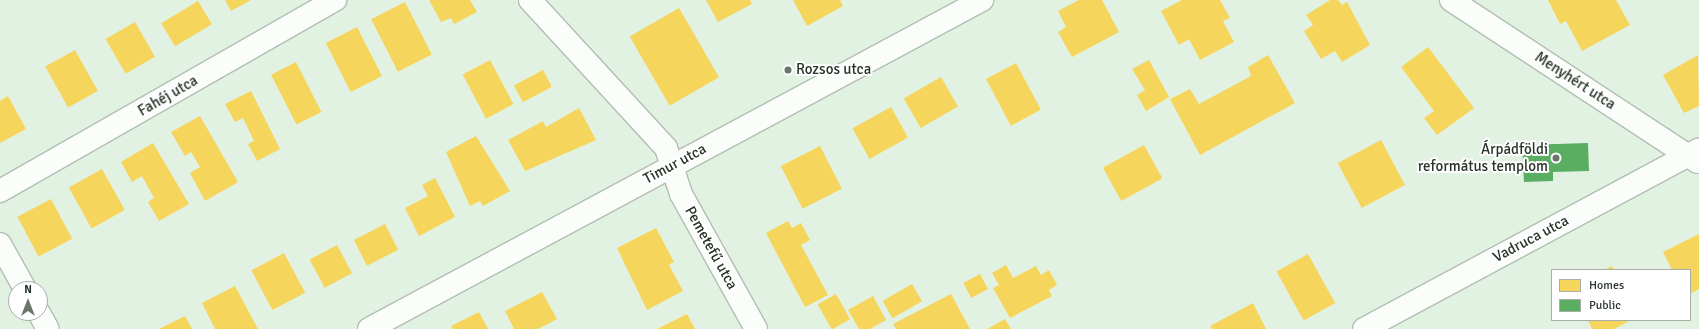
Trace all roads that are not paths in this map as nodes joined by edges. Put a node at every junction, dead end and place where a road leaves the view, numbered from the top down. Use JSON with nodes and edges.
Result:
{"nodes":[{"id":1,"x":336,"y":0,"type":"edge"},
{"id":2,"x":530,"y":0,"type":"edge"},
{"id":3,"x":982,"y":0,"type":"edge"},
{"id":4,"x":1451,"y":0,"type":"edge"},
{"id":5,"x":1695,"y":156,"type":"edge"},
{"id":6,"x":672,"y":166,"type":"junction"},
{"id":7,"x":0,"y":191,"type":"edge"},
{"id":8,"x":0,"y":244,"type":"edge"},
{"id":9,"x":21,"y":281,"type":"edge"},
{"id":10,"x":369,"y":329,"type":"edge"},
{"id":11,"x":756,"y":329,"type":"edge"},
{"id":12,"x":1364,"y":329,"type":"edge"}],
"edges":[{"from":1,"to":7,"type":"street","name":"Fahéj utca"},
{"from":2,"to":6,"type":"street"},
{"from":3,"to":6,"type":"street","name":"Timur utca"},
{"from":4,"to":5,"type":"street","name":"Menyhért utca"},
{"from":5,"to":12,"type":"street","name":"Vadruca utca"},
{"from":6,"to":10,"type":"street","name":"Timur utca"},
{"from":6,"to":11,"type":"street","name":"Pemetefű utca"},
{"from":8,"to":9,"type":"street"}]}
